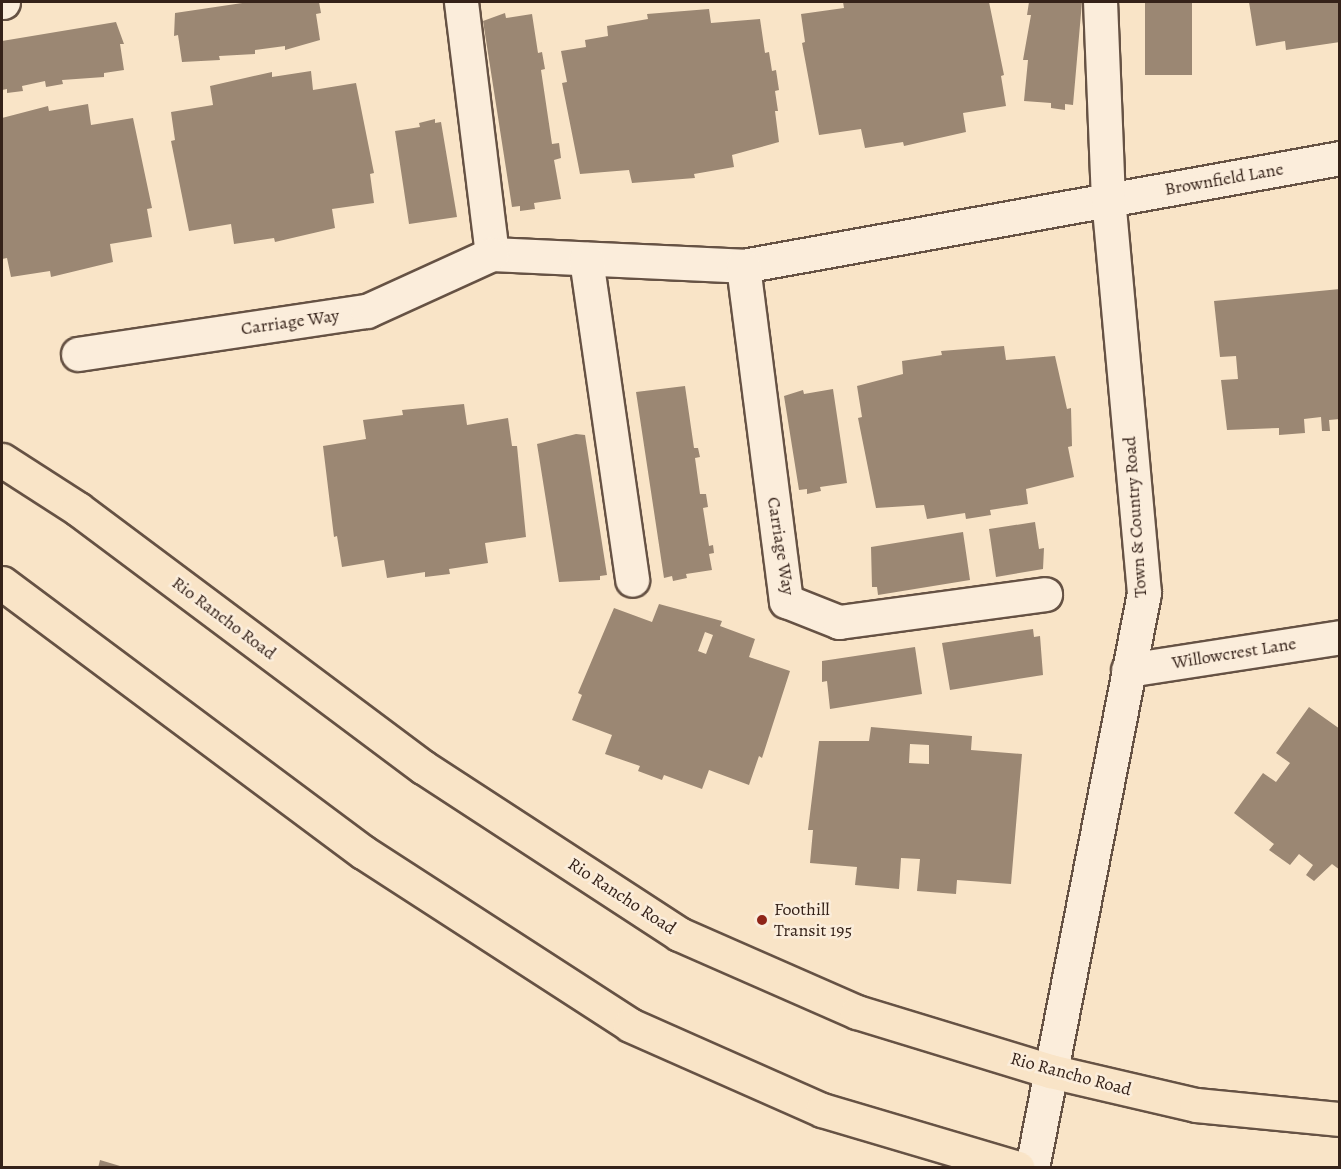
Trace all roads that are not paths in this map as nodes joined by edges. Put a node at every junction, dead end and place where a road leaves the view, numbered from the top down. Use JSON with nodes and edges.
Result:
{"nodes":[{"id":1,"x":461,"y":2,"type":"edge"},
{"id":2,"x":1100,"y":2,"type":"edge"},
{"id":3,"x":1340,"y":158,"type":"edge"},
{"id":4,"x":1108,"y":200,"type":"junction"},
{"id":5,"x":492,"y":254,"type":"junction"},
{"id":6,"x":586,"y":258,"type":"junction"},
{"id":7,"x":743,"y":266,"type":"junction"},
{"id":8,"x":78,"y":354,"type":"dead end"},
{"id":9,"x":2,"y":460,"type":"edge"},
{"id":10,"x":632,"y":580,"type":"dead end"},
{"id":11,"x":2,"y":583,"type":"edge"},
{"id":12,"x":1045,"y":594,"type":"dead end"},
{"id":13,"x":1340,"y":637,"type":"edge"},
{"id":14,"x":1128,"y":670,"type":"junction"},
{"id":15,"x":1050,"y":1071,"type":"junction"},
{"id":16,"x":1340,"y":1119,"type":"edge"},
{"id":17,"x":1018,"y":1167,"type":"edge"},
{"id":18,"x":1032,"y":1167,"type":"edge"}],
"edges":[{"from":1,"to":5,"type":"street"},
{"from":2,"to":4,"type":"street","name":"Town & Country Road"},
{"from":3,"to":4,"type":"street","name":"Brownfield Lane"},
{"from":4,"to":7,"type":"street","name":"Carriage Way"},
{"from":4,"to":14,"type":"street","name":"Town & Country Road"},
{"from":5,"to":6,"type":"street","name":"Carriage Way"},
{"from":5,"to":8,"type":"street","name":"Carriage Way"},
{"from":6,"to":7,"type":"street","name":"Carriage Way"},
{"from":6,"to":10,"type":"street"},
{"from":7,"to":12,"type":"street","name":"Carriage Way"},
{"from":9,"to":15,"type":"main road","name":"Rio Rancho Road"},
{"from":11,"to":17,"type":"main road"},
{"from":13,"to":14,"type":"street","name":"Willowcrest Lane"},
{"from":14,"to":15,"type":"street","name":"Town & Country Road"},
{"from":15,"to":16,"type":"main road","name":"Rio Rancho Road"},
{"from":15,"to":18,"type":"street","name":"Town & Country Road"}]}
